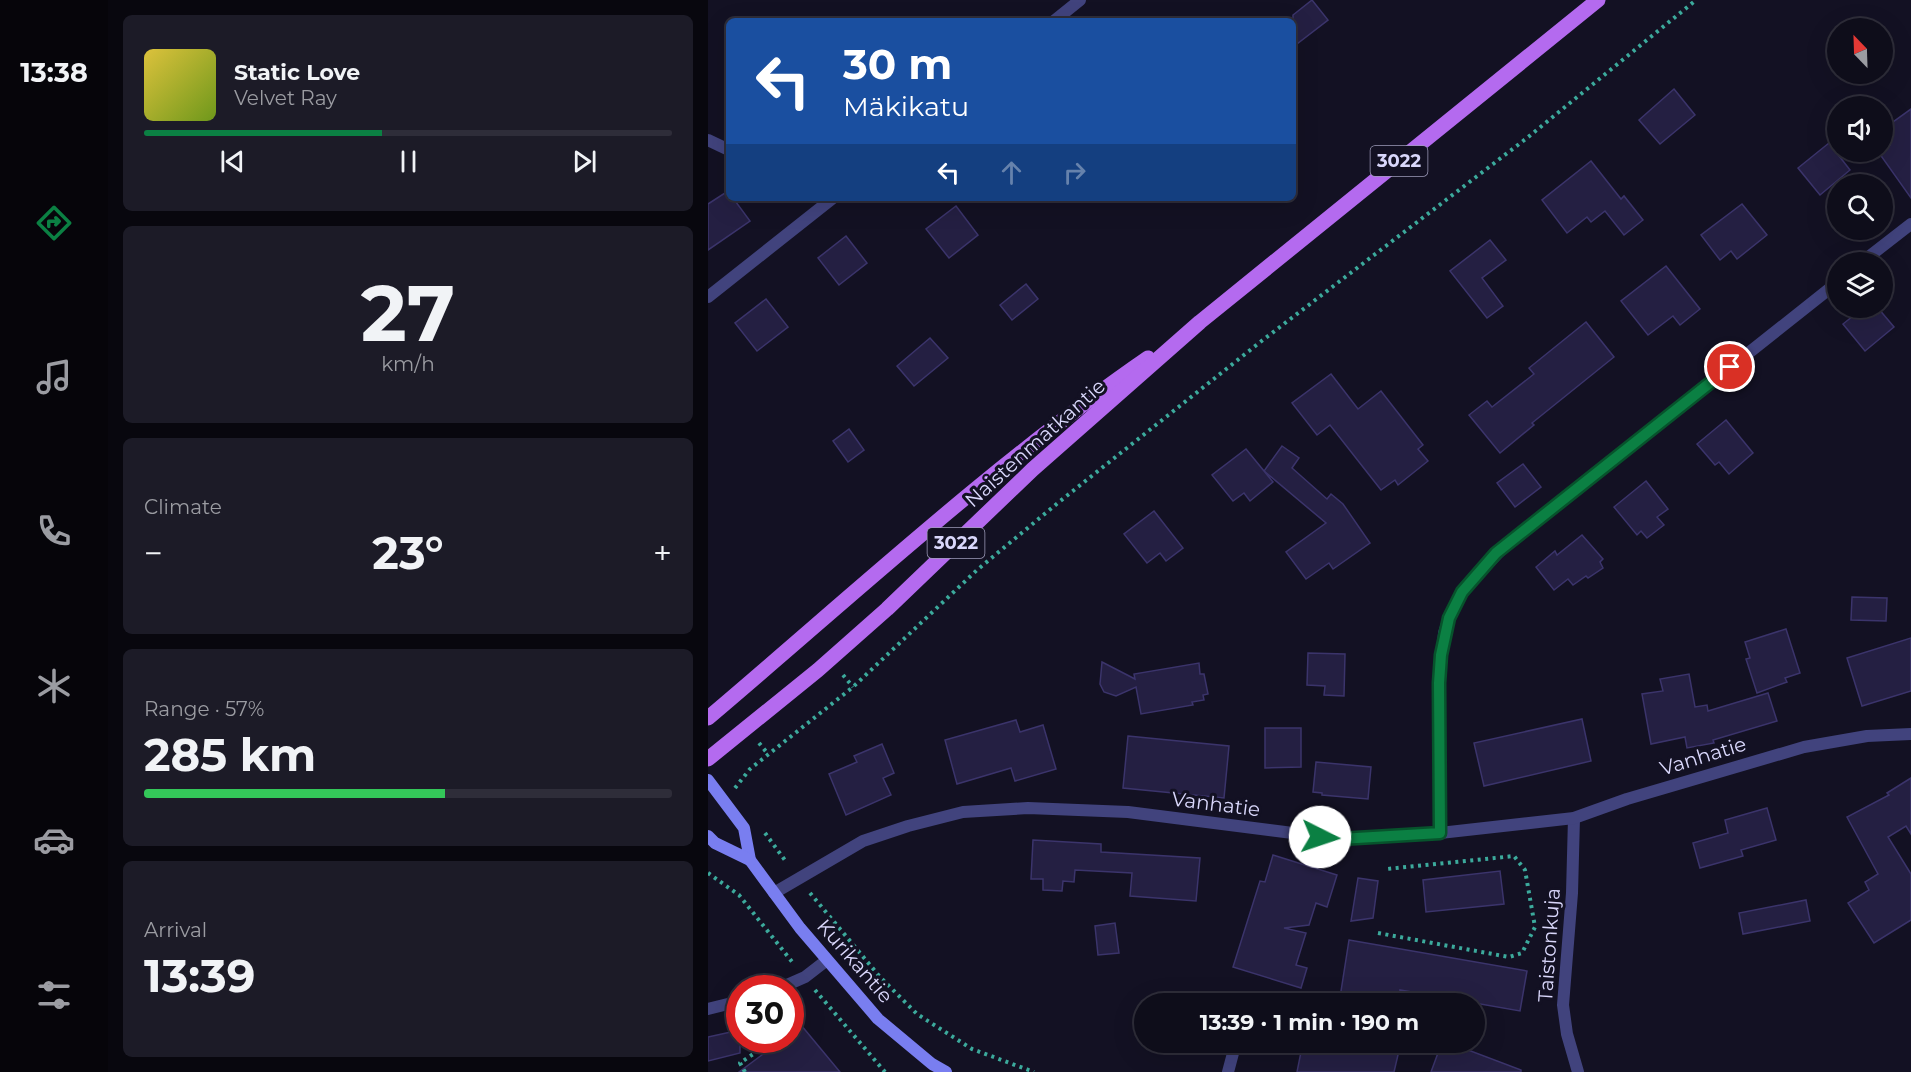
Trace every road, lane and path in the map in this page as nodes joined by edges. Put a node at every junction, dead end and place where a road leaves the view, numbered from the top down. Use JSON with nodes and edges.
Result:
{"nodes":[{"id":1,"x":1080,"y":0,"type":"edge"},
{"id":2,"x":1598,"y":0,"type":"edge"},
{"id":3,"x":1696,"y":0,"type":"edge"},
{"id":4,"x":1058,"y":18,"type":"edge"},
{"id":5,"x":708,"y":140,"type":"edge"},
{"id":6,"x":726,"y":149,"type":"edge"},
{"id":7,"x":828,"y":201,"type":"edge"},
{"id":8,"x":1911,"y":224,"type":"edge"},
{"id":9,"x":1875,"y":252,"type":"edge"},
{"id":10,"x":1827,"y":291,"type":"edge"},
{"id":11,"x":708,"y":297,"type":"edge"},
{"id":12,"x":1200,"y":322,"type":"junction"},
{"id":13,"x":840,"y":672,"type":"dead end"},
{"id":14,"x":852,"y":687,"type":"junction"},
{"id":15,"x":708,"y":718,"type":"edge"},
{"id":16,"x":1911,"y":734,"type":"edge"},
{"id":17,"x":757,"y":740,"type":"dead end"},
{"id":18,"x":768,"y":754,"type":"junction"},
{"id":19,"x":708,"y":759,"type":"edge"},
{"id":20,"x":708,"y":780,"type":"edge"},
{"id":21,"x":722,"y":798,"type":"junction"},
{"id":22,"x":1574,"y":818,"type":"junction"},
{"id":23,"x":1440,"y":833,"type":"junction"},
{"id":24,"x":708,"y":836,"type":"edge"},
{"id":25,"x":750,"y":860,"type":"junction"},
{"id":26,"x":1387,"y":868,"type":"dead end"},
{"id":27,"x":798,"y":877,"type":"junction"},
{"id":28,"x":774,"y":893,"type":"junction"},
{"id":29,"x":1378,"y":933,"type":"dead end"},
{"id":30,"x":827,"y":960,"type":"junction"},
{"id":31,"x":804,"y":977,"type":"edge"},
{"id":32,"x":726,"y":1004,"type":"edge"},
{"id":33,"x":708,"y":1009,"type":"edge"},
{"id":34,"x":755,"y":1053,"type":"edge"},
{"id":35,"x":1233,"y":1053,"type":"edge"},
{"id":36,"x":929,"y":1068,"type":"edge"},
{"id":37,"x":745,"y":1072,"type":"edge"},
{"id":38,"x":946,"y":1072,"type":"edge"},
{"id":39,"x":1034,"y":1072,"type":"edge"},
{"id":40,"x":1228,"y":1072,"type":"edge"},
{"id":41,"x":1578,"y":1072,"type":"edge"}],
"edges":[{"from":1,"to":4,"type":"street"},
{"from":2,"to":12,"type":"main road","name":"Naistenmatkantie","number":"3022"},
{"from":3,"to":14,"type":"path"},
{"from":5,"to":6,"type":"street"},
{"from":7,"to":11,"type":"street"},
{"from":8,"to":9,"type":"street"},
{"from":10,"to":23,"type":"street"},
{"from":12,"to":15,"type":"main road","name":"Naistenmatkantie","number":"3022"},
{"from":12,"to":19,"type":"main road","name":"Naistenmatkantie","number":"3022"},
{"from":13,"to":14,"type":"path"},
{"from":14,"to":18,"type":"path"},
{"from":16,"to":22,"type":"street","name":"Vanhatie"},
{"from":17,"to":18,"type":"path"},
{"from":18,"to":21,"type":"path"},
{"from":20,"to":21,"type":"main road","name":"Kurikantie"},
{"from":21,"to":25,"type":"main road","name":"Kurikantie"},
{"from":22,"to":23,"type":"street","name":"Vanhatie"},
{"from":22,"to":41,"type":"street","name":"Taistonkuja"},
{"from":23,"to":27,"type":"street","name":"Vanhatie"},
{"from":24,"to":25,"type":"main road","name":"Kurikantie"},
{"from":25,"to":28,"type":"main road","name":"Kurikantie"},
{"from":26,"to":29,"type":"path"},
{"from":27,"to":28,"type":"street","name":"Vanhatie"},
{"from":27,"to":39,"type":"path"},
{"from":28,"to":30,"type":"main road","name":"Kurikantie"},
{"from":30,"to":31,"type":"street"},
{"from":30,"to":36,"type":"main road","name":"Kurikantie"},
{"from":32,"to":33,"type":"street"},
{"from":34,"to":37,"type":"path"},
{"from":35,"to":40,"type":"street"},
{"from":36,"to":38,"type":"main road","name":"Kurikantie"}]}
